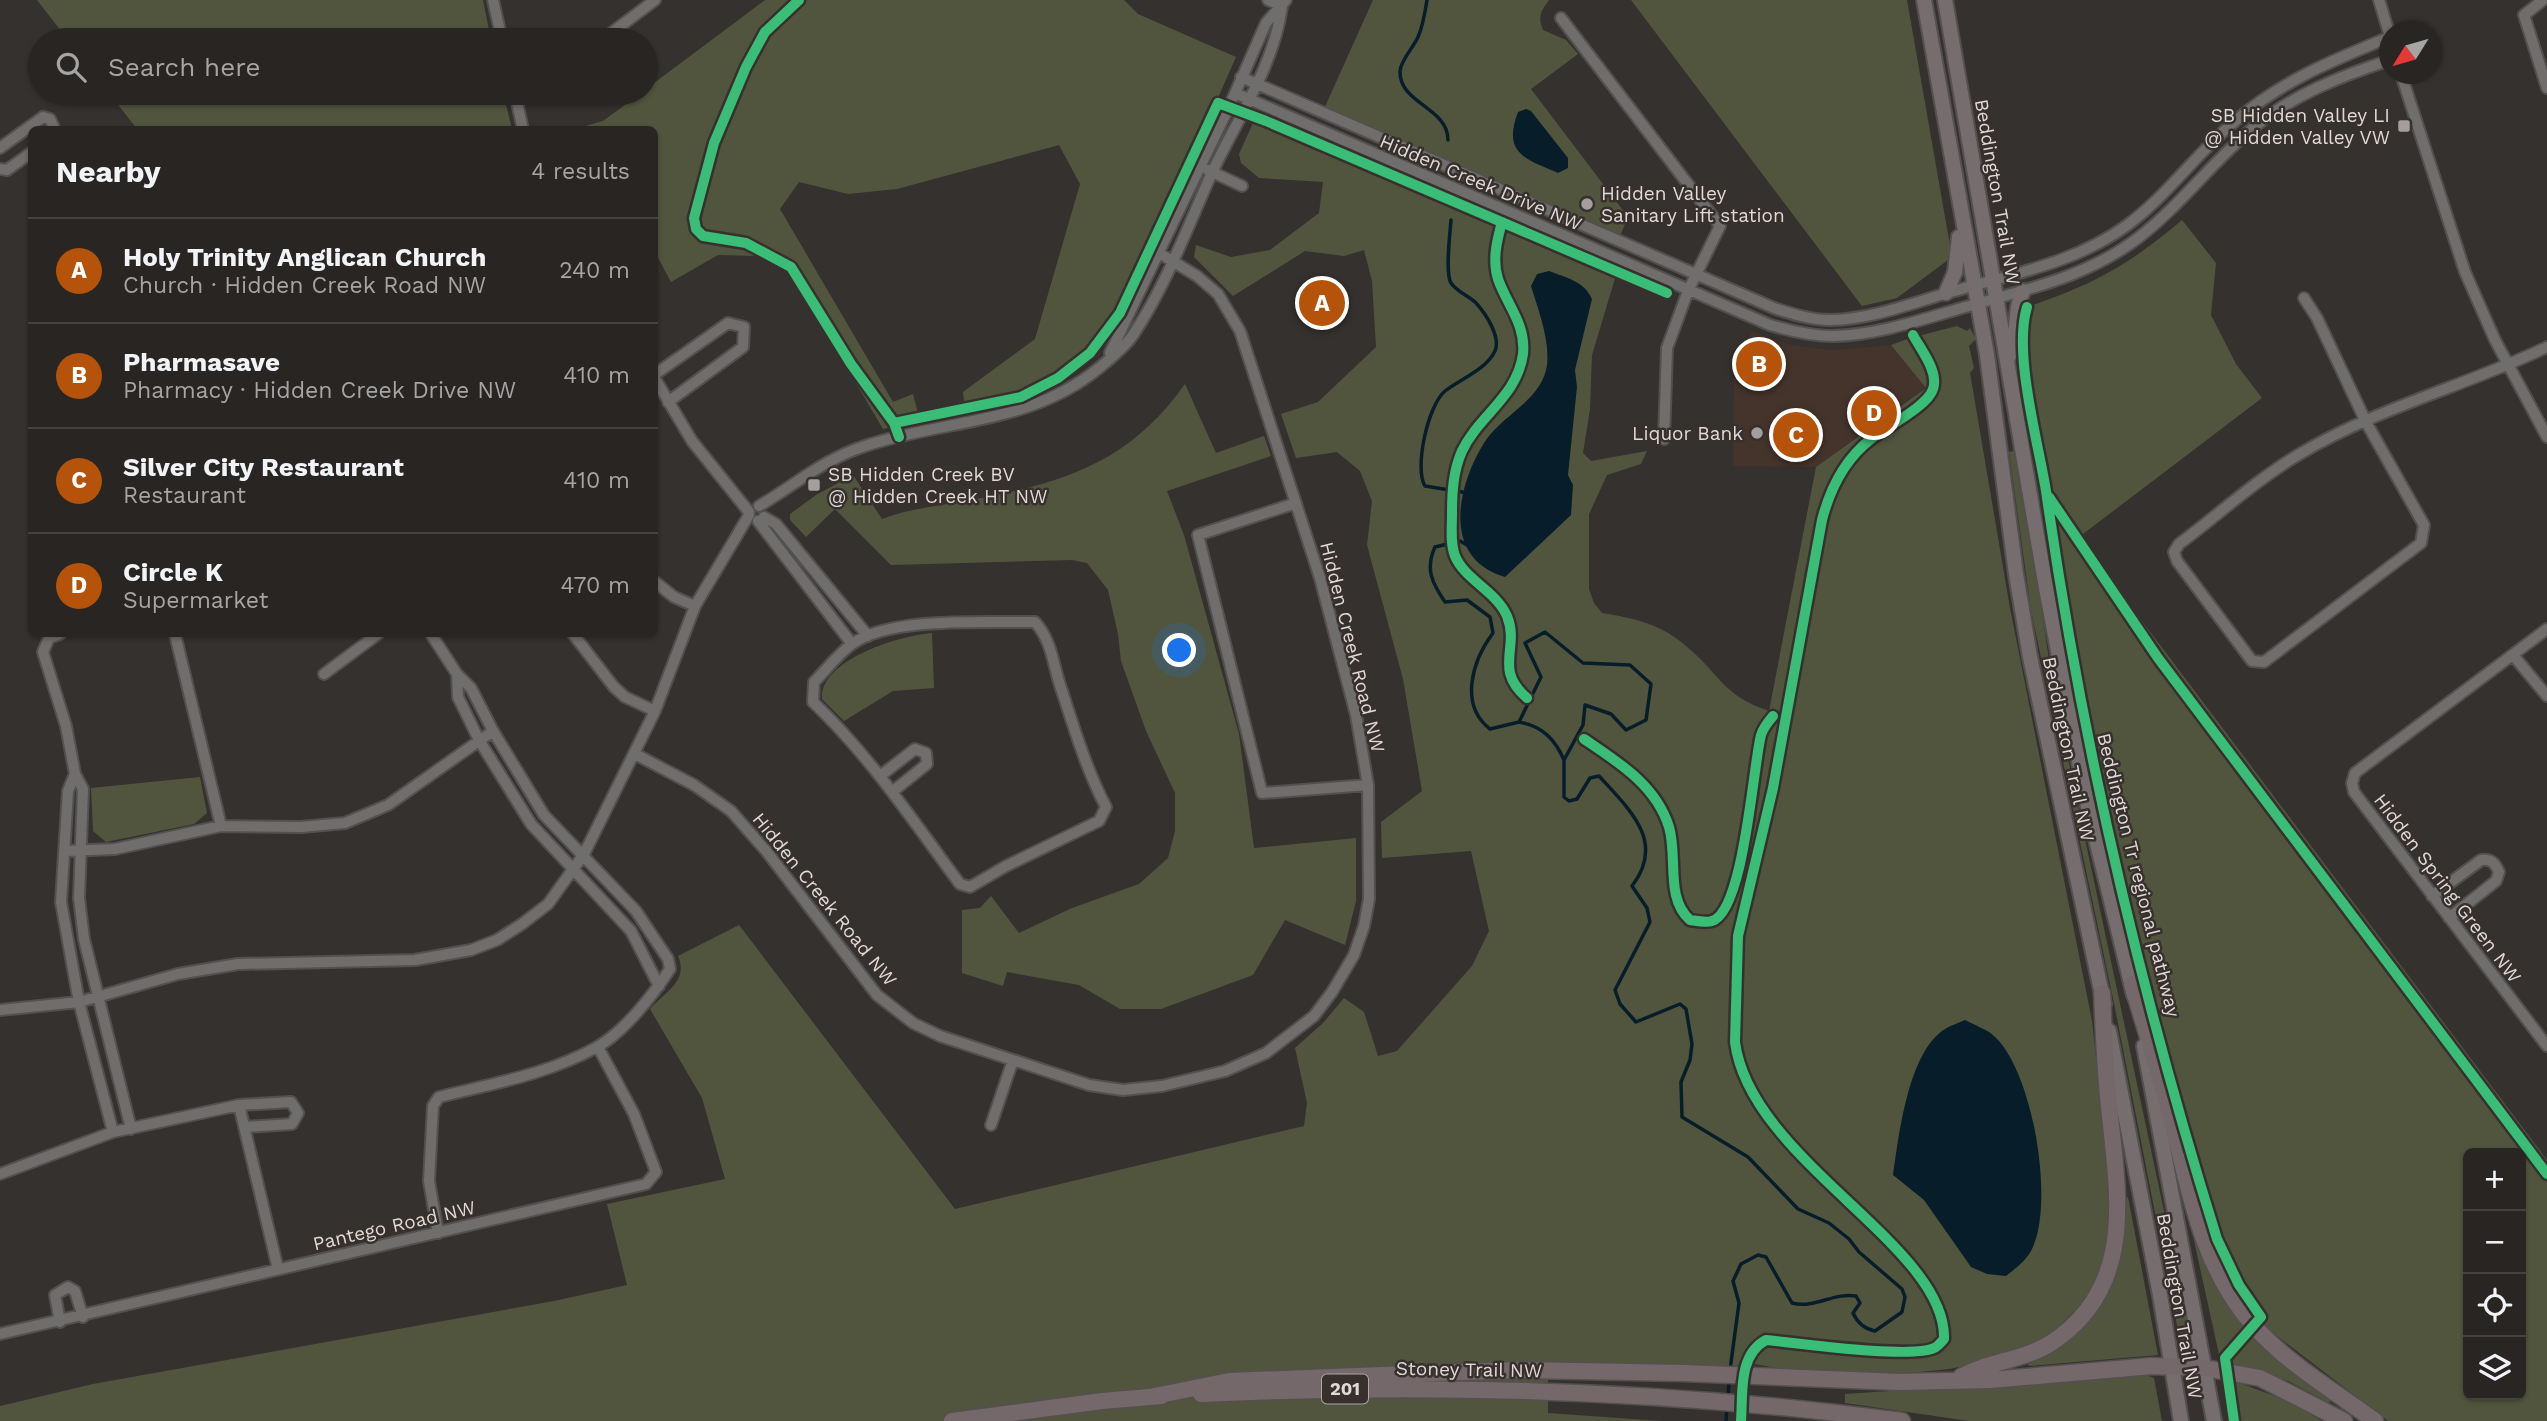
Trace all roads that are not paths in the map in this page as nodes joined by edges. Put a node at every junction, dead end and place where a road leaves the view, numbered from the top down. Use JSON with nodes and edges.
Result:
{"nodes":[{"id":1,"x":493,"y":0,"type":"edge"},
{"id":2,"x":655,"y":0,"type":"edge"},
{"id":3,"x":1268,"y":0,"type":"edge"},
{"id":4,"x":1924,"y":0,"type":"edge"},
{"id":5,"x":1945,"y":0,"type":"edge"},
{"id":6,"x":2379,"y":0,"type":"edge"},
{"id":7,"x":2543,"y":0,"type":"edge"},
{"id":8,"x":1284,"y":3,"type":"edge"},
{"id":9,"x":1561,"y":18,"type":"dead end"},
{"id":10,"x":2385,"y":21,"type":"edge"},
{"id":11,"x":499,"y":28,"type":"edge"},
{"id":12,"x":618,"y":28,"type":"edge"},
{"id":13,"x":2379,"y":40,"type":"edge"},
{"id":14,"x":2379,"y":64,"type":"edge"},
{"id":15,"x":1241,"y":77,"type":"junction"},
{"id":16,"x":2403,"y":84,"type":"edge"},
{"id":17,"x":1256,"y":85,"type":"junction"},
{"id":18,"x":2547,"y":88,"type":"edge"},
{"id":19,"x":1235,"y":93,"type":"junction"},
{"id":20,"x":1249,"y":100,"type":"junction"},
{"id":21,"x":518,"y":105,"type":"edge"},
{"id":22,"x":31,"y":126,"type":"edge"},
{"id":23,"x":53,"y":126,"type":"edge"},
{"id":24,"x":522,"y":126,"type":"edge"},
{"id":25,"x":28,"y":128,"type":"edge"},
{"id":26,"x":0,"y":148,"type":"edge"},
{"id":27,"x":28,"y":155,"type":"edge"},
{"id":28,"x":1199,"y":166,"type":"junction"},
{"id":29,"x":0,"y":169,"type":"edge"},
{"id":30,"x":1212,"y":172,"type":"junction"},
{"id":31,"x":1242,"y":186,"type":"dead end"},
{"id":32,"x":1582,"y":225,"type":"junction"},
{"id":33,"x":1961,"y":225,"type":"junction"},
{"id":34,"x":1576,"y":242,"type":"junction"},
{"id":35,"x":1159,"y":253,"type":"junction"},
{"id":36,"x":1172,"y":261,"type":"junction"},
{"id":37,"x":1696,"y":275,"type":"junction"},
{"id":38,"x":1994,"y":280,"type":"junction"},
{"id":39,"x":1974,"y":286,"type":"junction"},
{"id":40,"x":1688,"y":291,"type":"junction"},
{"id":41,"x":2024,"y":291,"type":"junction"},
{"id":42,"x":1946,"y":293,"type":"junction"},
{"id":43,"x":1997,"y":298,"type":"junction"},
{"id":44,"x":2304,"y":298,"type":"dead end"},
{"id":45,"x":1977,"y":303,"type":"junction"},
{"id":46,"x":1804,"y":317,"type":"junction"},
{"id":47,"x":1801,"y":334,"type":"junction"},
{"id":48,"x":2547,"y":346,"type":"edge"},
{"id":49,"x":2007,"y":360,"type":"junction"},
{"id":50,"x":1106,"y":362,"type":"junction"},
{"id":51,"x":2508,"y":365,"type":"junction"},
{"id":52,"x":658,"y":373,"type":"edge"},
{"id":53,"x":658,"y":384,"type":"edge"},
{"id":54,"x":667,"y":402,"type":"junction"},
{"id":55,"x":2366,"y":422,"type":"junction"},
{"id":56,"x":2547,"y":437,"type":"edge"},
{"id":57,"x":1664,"y":439,"type":"dead end"},
{"id":58,"x":1296,"y":503,"type":"junction"},
{"id":59,"x":757,"y":514,"type":"junction"},
{"id":60,"x":658,"y":584,"type":"edge"},
{"id":61,"x":695,"y":606,"type":"junction"},
{"id":62,"x":2547,"y":629,"type":"edge"},
{"id":63,"x":867,"y":636,"type":"junction"},
{"id":64,"x":53,"y":637,"type":"edge"},
{"id":65,"x":176,"y":637,"type":"edge"},
{"id":66,"x":374,"y":637,"type":"edge"},
{"id":67,"x":433,"y":637,"type":"edge"},
{"id":68,"x":575,"y":637,"type":"edge"},
{"id":69,"x":852,"y":644,"type":"junction"},
{"id":70,"x":2513,"y":655,"type":"junction"},
{"id":71,"x":324,"y":674,"type":"dead end"},
{"id":72,"x":457,"y":674,"type":"junction"},
{"id":73,"x":2547,"y":696,"type":"edge"},
{"id":74,"x":654,"y":711,"type":"junction"},
{"id":75,"x":492,"y":731,"type":"junction"},
{"id":76,"x":479,"y":740,"type":"junction"},
{"id":77,"x":635,"y":754,"type":"junction"},
{"id":78,"x":75,"y":774,"type":"junction"},
{"id":79,"x":880,"y":776,"type":"junction"},
{"id":80,"x":1368,"y":785,"type":"junction"},
{"id":81,"x":892,"y":792,"type":"junction"},
{"id":82,"x":221,"y":826,"type":"junction"},
{"id":83,"x":65,"y":851,"type":"junction"},
{"id":84,"x":82,"y":852,"type":"junction"},
{"id":85,"x":584,"y":854,"type":"junction"},
{"id":86,"x":575,"y":868,"type":"junction"},
{"id":87,"x":2432,"y":896,"type":"junction"},
{"id":88,"x":2449,"y":918,"type":"junction"},
{"id":89,"x":2132,"y":984,"type":"junction"},
{"id":90,"x":659,"y":986,"type":"junction"},
{"id":91,"x":2102,"y":993,"type":"junction"},
{"id":92,"x":98,"y":997,"type":"junction"},
{"id":93,"x":79,"y":1002,"type":"junction"},
{"id":94,"x":0,"y":1010,"type":"edge"},
{"id":95,"x":2543,"y":1032,"type":"edge"},
{"id":96,"x":2547,"y":1046,"type":"edge"},
{"id":97,"x":598,"y":1047,"type":"junction"},
{"id":98,"x":1013,"y":1060,"type":"junction"},
{"id":99,"x":239,"y":1105,"type":"junction"},
{"id":100,"x":991,"y":1125,"type":"dead end"},
{"id":101,"x":245,"y":1127,"type":"junction"},
{"id":102,"x":122,"y":1131,"type":"junction"},
{"id":103,"x":0,"y":1174,"type":"edge"},
{"id":104,"x":438,"y":1233,"type":"junction"},
{"id":105,"x":278,"y":1269,"type":"junction"},
{"id":106,"x":83,"y":1317,"type":"junction"},
{"id":107,"x":60,"y":1322,"type":"junction"},
{"id":108,"x":0,"y":1334,"type":"edge"},
{"id":109,"x":2171,"y":1367,"type":"junction"},
{"id":110,"x":2205,"y":1368,"type":"junction"},
{"id":111,"x":1954,"y":1380,"type":"junction"},
{"id":112,"x":1150,"y":1397,"type":"junction"},
{"id":113,"x":952,"y":1421,"type":"edge"},
{"id":114,"x":1902,"y":1421,"type":"edge"},
{"id":115,"x":2181,"y":1421,"type":"edge"},
{"id":116,"x":2214,"y":1421,"type":"edge"},
{"id":117,"x":2344,"y":1421,"type":"edge"},
{"id":118,"x":2375,"y":1421,"type":"edge"}],
"edges":[{"from":1,"to":11,"type":"street"},
{"from":2,"to":12,"type":"street"},
{"from":3,"to":8,"type":"street"},
{"from":4,"to":33,"type":"main road","name":"Beddington Trail NW"},
{"from":5,"to":38,"type":"main road","name":"Beddington Trail NW"},
{"from":6,"to":10,"type":"street"},
{"from":7,"to":18,"type":"street"},
{"from":8,"to":15,"type":"street"},
{"from":8,"to":17,"type":"street"},
{"from":9,"to":37,"type":"street"},
{"from":13,"to":38,"type":"street","name":"Hidden Creek Drive NW"},
{"from":14,"to":41,"type":"street","name":"Hidden Creek Drive NW"},
{"from":15,"to":17,"type":"street","name":"Hidden Creek Drive NW"},
{"from":15,"to":19,"type":"street"},
{"from":16,"to":51,"type":"street"},
{"from":17,"to":20,"type":"street"},
{"from":17,"to":32,"type":"street","name":"Hidden Creek Drive NW"},
{"from":19,"to":20,"type":"street","name":"Hidden Creek Drive NW"},
{"from":19,"to":28,"type":"street"},
{"from":20,"to":30,"type":"street"},
{"from":20,"to":34,"type":"street","name":"Hidden Creek Drive NW"},
{"from":21,"to":24,"type":"street"},
{"from":22,"to":23,"type":"street"},
{"from":25,"to":26,"type":"street"},
{"from":27,"to":29,"type":"street"},
{"from":28,"to":30,"type":"street"},
{"from":28,"to":35,"type":"street"},
{"from":30,"to":31,"type":"street"},
{"from":30,"to":36,"type":"street"},
{"from":32,"to":34,"type":"street"},
{"from":32,"to":37,"type":"street","name":"Hidden Creek Drive NW"},
{"from":33,"to":39,"type":"main road","name":"Beddington Trail NW"},
{"from":33,"to":42,"type":"main road"},
{"from":34,"to":40,"type":"street","name":"Hidden Creek Drive NW"},
{"from":35,"to":36,"type":"street","name":"Hidden Creek Road NW"},
{"from":35,"to":50,"type":"street"},
{"from":36,"to":50,"type":"street"},
{"from":36,"to":58,"type":"street","name":"Hidden Creek Road NW"},
{"from":37,"to":40,"type":"street"},
{"from":37,"to":46,"type":"street","name":"Hidden Creek Drive NW"},
{"from":38,"to":39,"type":"street","name":"Hidden Creek Drive NW"},
{"from":38,"to":43,"type":"main road","name":"Beddington Trail NW"},
{"from":39,"to":42,"type":"street","name":"Hidden Creek Drive NW"},
{"from":39,"to":45,"type":"main road","name":"Beddington Trail NW"},
{"from":40,"to":47,"type":"street","name":"Hidden Creek Drive NW"},
{"from":40,"to":57,"type":"street"},
{"from":41,"to":43,"type":"street","name":"Hidden Creek Drive NW"},
{"from":41,"to":49,"type":"main road"},
{"from":42,"to":46,"type":"street","name":"Hidden Creek Drive NW"},
{"from":43,"to":45,"type":"street","name":"Hidden Creek Drive NW"},
{"from":43,"to":49,"type":"main road","name":"Beddington Trail NW"},
{"from":44,"to":55,"type":"street"},
{"from":45,"to":47,"type":"street","name":"Hidden Creek Drive NW"},
{"from":45,"to":91,"type":"main road","name":"Beddington Trail NW"},
{"from":46,"to":47,"type":"street"},
{"from":48,"to":51,"type":"street"},
{"from":49,"to":89,"type":"main road","name":"Beddington Trail NW"},
{"from":50,"to":59,"type":"street"},
{"from":51,"to":55,"type":"street"},
{"from":51,"to":56,"type":"street"},
{"from":52,"to":54,"type":"street"},
{"from":53,"to":54,"type":"street"},
{"from":54,"to":59,"type":"street"},
{"from":55,"to":55,"type":"street"},
{"from":58,"to":80,"type":"street","name":"Hidden Creek Road NW"},
{"from":58,"to":80,"type":"street"},
{"from":59,"to":61,"type":"street"},
{"from":59,"to":63,"type":"street"},
{"from":59,"to":69,"type":"street"},
{"from":60,"to":61,"type":"street"},
{"from":61,"to":74,"type":"street"},
{"from":62,"to":70,"type":"street","name":"Hidden Spring Green NW"},
{"from":63,"to":69,"type":"street"},
{"from":63,"to":81,"type":"street"},
{"from":64,"to":78,"type":"street"},
{"from":65,"to":82,"type":"street"},
{"from":66,"to":71,"type":"street"},
{"from":67,"to":72,"type":"street"},
{"from":68,"to":74,"type":"street"},
{"from":69,"to":79,"type":"street"},
{"from":70,"to":73,"type":"street"},
{"from":70,"to":87,"type":"street","name":"Hidden Spring Green NW"},
{"from":72,"to":75,"type":"street"},
{"from":72,"to":76,"type":"street"},
{"from":74,"to":77,"type":"street"},
{"from":75,"to":76,"type":"street"},
{"from":75,"to":85,"type":"street"},
{"from":76,"to":82,"type":"street"},
{"from":76,"to":86,"type":"street"},
{"from":77,"to":85,"type":"street"},
{"from":77,"to":98,"type":"street","name":"Hidden Creek Road NW"},
{"from":78,"to":83,"type":"street"},
{"from":78,"to":84,"type":"street"},
{"from":79,"to":81,"type":"street"},
{"from":79,"to":81,"type":"street"},
{"from":80,"to":98,"type":"street","name":"Hidden Creek Road NW"},
{"from":82,"to":84,"type":"street"},
{"from":83,"to":84,"type":"street"},
{"from":83,"to":93,"type":"street"},
{"from":84,"to":92,"type":"street"},
{"from":85,"to":86,"type":"street"},
{"from":85,"to":90,"type":"street"},
{"from":86,"to":90,"type":"street"},
{"from":86,"to":92,"type":"street"},
{"from":87,"to":88,"type":"street","name":"Hidden Spring Green NW"},
{"from":87,"to":88,"type":"street"},
{"from":88,"to":95,"type":"street","name":"Hidden Spring Green NW"},
{"from":89,"to":110,"type":"main road","name":"Beddington Trail NW"},
{"from":89,"to":118,"type":"highway"},
{"from":90,"to":97,"type":"street"},
{"from":91,"to":109,"type":"main road","name":"Beddington Trail NW"},
{"from":91,"to":111,"type":"highway"},
{"from":92,"to":93,"type":"street"},
{"from":92,"to":102,"type":"street"},
{"from":93,"to":94,"type":"street"},
{"from":93,"to":102,"type":"street"},
{"from":95,"to":96,"type":"street","name":"Hidden Spring Green NW"},
{"from":97,"to":104,"type":"street"},
{"from":97,"to":104,"type":"street","name":"Pantego Road NW"},
{"from":98,"to":100,"type":"street"},
{"from":99,"to":101,"type":"street"},
{"from":99,"to":101,"type":"street"},
{"from":99,"to":102,"type":"street"},
{"from":101,"to":105,"type":"street"},
{"from":102,"to":103,"type":"street"},
{"from":104,"to":105,"type":"street","name":"Pantego Road NW"},
{"from":105,"to":106,"type":"street","name":"Pantego Road NW"},
{"from":106,"to":107,"type":"street","name":"Pantego Road NW"},
{"from":106,"to":107,"type":"street"},
{"from":107,"to":108,"type":"street","name":"Pantego Road NW"},
{"from":109,"to":110,"type":"highway"},
{"from":109,"to":111,"type":"highway"},
{"from":109,"to":115,"type":"main road","name":"Beddington Trail NW"},
{"from":110,"to":116,"type":"main road","name":"Beddington Trail NW"},
{"from":110,"to":117,"type":"highway"},
{"from":111,"to":112,"type":"highway"},
{"from":112,"to":113,"type":"highway","name":"Stoney Trail NW","number":"201"},
{"from":112,"to":114,"type":"highway","name":"Stoney Trail NW","number":"201"}]}
